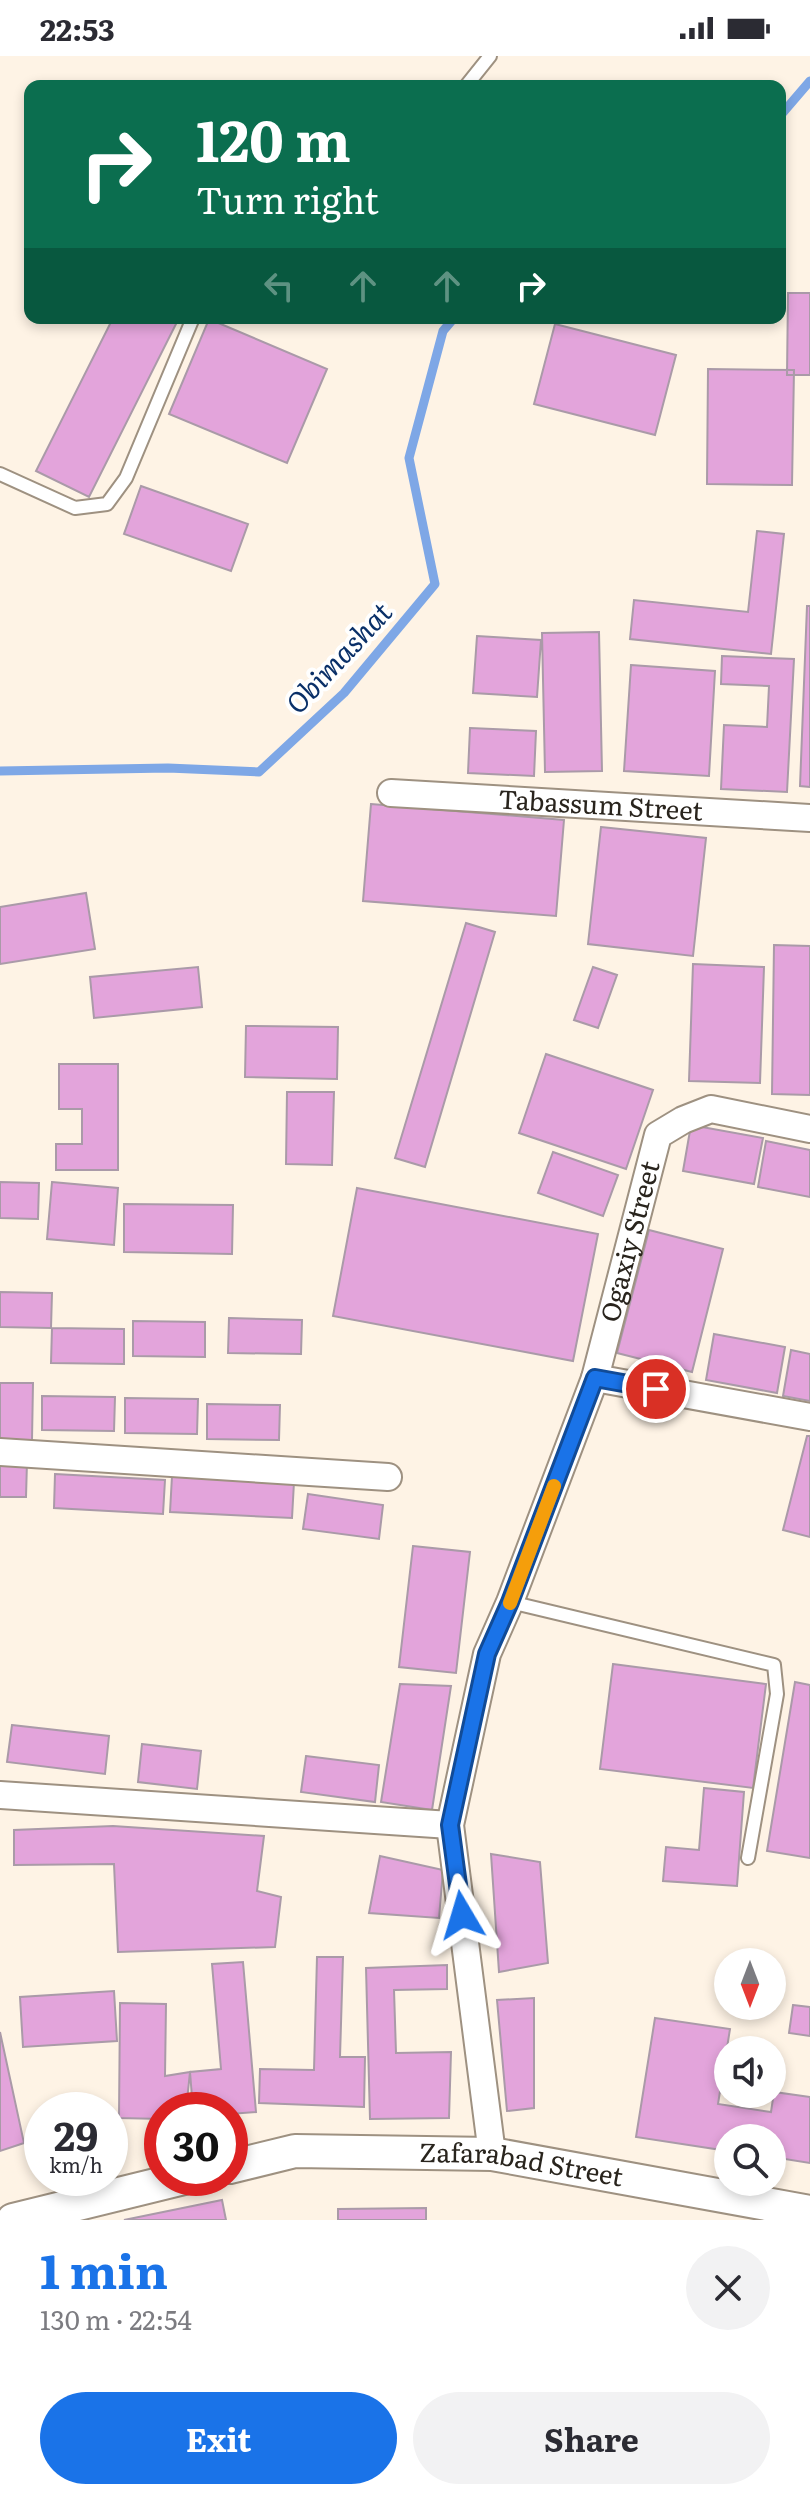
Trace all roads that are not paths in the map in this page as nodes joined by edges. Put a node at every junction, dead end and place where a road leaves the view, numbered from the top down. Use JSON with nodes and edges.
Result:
{"nodes":[{"id":1,"x":490,"y":56,"type":"edge"},
{"id":2,"x":471,"y":80,"type":"edge"},
{"id":3,"x":190,"y":324,"type":"edge"},
{"id":4,"x":0,"y":474,"type":"edge"},
{"id":5,"x":391,"y":793,"type":"dead end"},
{"id":6,"x":810,"y":818,"type":"edge"},
{"id":7,"x":810,"y":1129,"type":"edge"},
{"id":8,"x":595,"y":1378,"type":"junction"},
{"id":9,"x":810,"y":1417,"type":"edge"},
{"id":10,"x":0,"y":1452,"type":"edge"},
{"id":11,"x":388,"y":1477,"type":"dead end"},
{"id":12,"x":510,"y":1602,"type":"junction"},
{"id":13,"x":0,"y":1795,"type":"edge"},
{"id":14,"x":450,"y":1825,"type":"junction"},
{"id":15,"x":748,"y":1858,"type":"dead end"},
{"id":16,"x":492,"y":2154,"type":"junction"},
{"id":17,"x":248,"y":2163,"type":"edge"},
{"id":18,"x":144,"y":2188,"type":"edge"},
{"id":19,"x":810,"y":2212,"type":"edge"},
{"id":20,"x":13,"y":2220,"type":"edge"}],
"edges":[{"from":1,"to":2,"type":"lane"},
{"from":3,"to":4,"type":"lane"},
{"from":5,"to":6,"type":"street","name":"Tabassum Street"},
{"from":7,"to":8,"type":"street","name":"Ogaxiy Street"},
{"from":8,"to":9,"type":"street"},
{"from":8,"to":12,"type":"street","name":"Ogaxiy Street"},
{"from":10,"to":11,"type":"street"},
{"from":12,"to":14,"type":"street","name":"Ogaxiy Street"},
{"from":12,"to":15,"type":"lane"},
{"from":13,"to":14,"type":"street"},
{"from":14,"to":16,"type":"street","name":"Ogaxiy Street"},
{"from":16,"to":17,"type":"street","name":"Zafarabad Street"},
{"from":16,"to":19,"type":"street","name":"Zafarabad Street"},
{"from":18,"to":20,"type":"street"}]}
